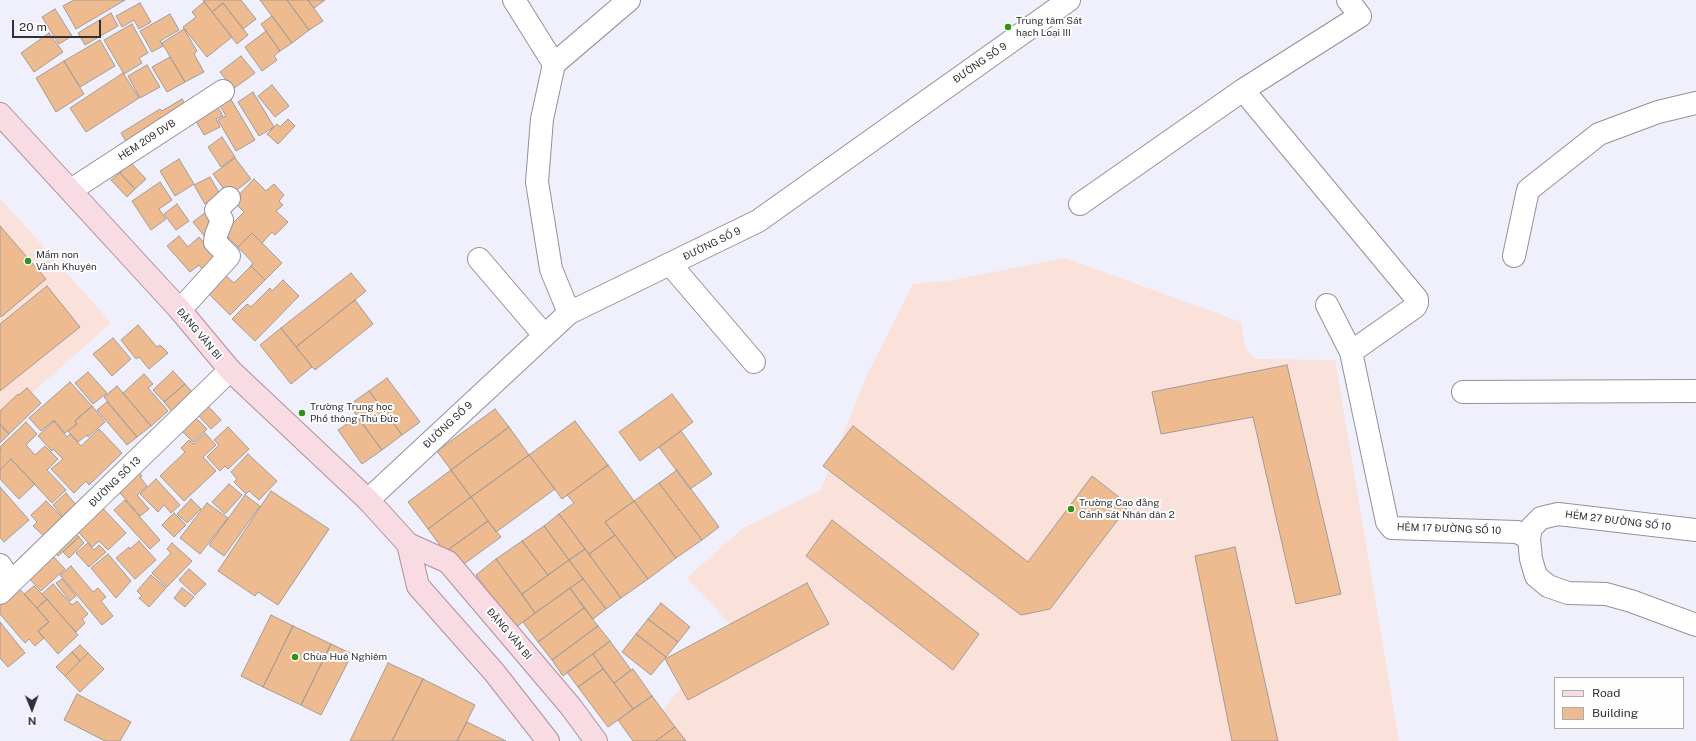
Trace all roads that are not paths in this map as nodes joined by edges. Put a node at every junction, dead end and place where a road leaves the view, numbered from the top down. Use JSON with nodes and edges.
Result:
{"nodes":[{"id":1,"x":514,"y":0,"type":"edge"},
{"id":2,"x":629,"y":0,"type":"edge"},
{"id":3,"x":1069,"y":0,"type":"edge"},
{"id":4,"x":1348,"y":0,"type":"edge"},
{"id":5,"x":554,"y":64,"type":"junction"},
{"id":6,"x":1243,"y":90,"type":"junction"},
{"id":7,"x":223,"y":91,"type":"dead end"},
{"id":8,"x":1696,"y":103,"type":"edge"},
{"id":9,"x":0,"y":114,"type":"edge"},
{"id":10,"x":71,"y":190,"type":"junction"},
{"id":11,"x":229,"y":198,"type":"dead end"},
{"id":12,"x":1080,"y":204,"type":"dead end"},
{"id":13,"x":1514,"y":256,"type":"dead end"},
{"id":14,"x":480,"y":259,"type":"dead end"},
{"id":15,"x":670,"y":264,"type":"junction"},
{"id":16,"x":1326,"y":305,"type":"dead end"},
{"id":17,"x":180,"y":310,"type":"junction"},
{"id":18,"x":569,"y":313,"type":"junction"},
{"id":19,"x":544,"y":335,"type":"junction"},
{"id":20,"x":1351,"y":352,"type":"junction"},
{"id":21,"x":754,"y":362,"type":"dead end"},
{"id":22,"x":230,"y":370,"type":"junction"},
{"id":23,"x":1696,"y":391,"type":"edge"},
{"id":24,"x":1463,"y":392,"type":"dead end"},
{"id":25,"x":368,"y":500,"type":"junction"},
{"id":26,"x":1696,"y":530,"type":"edge"},
{"id":27,"x":1529,"y":538,"type":"junction"},
{"id":28,"x":408,"y":544,"type":"junction"},
{"id":29,"x":4,"y":580,"type":"edge"},
{"id":30,"x":1696,"y":625,"type":"edge"},
{"id":31,"x":548,"y":741,"type":"edge"},
{"id":32,"x":596,"y":741,"type":"edge"}],
"edges":[{"from":1,"to":5,"type":"street"},
{"from":2,"to":5,"type":"street"},
{"from":3,"to":15,"type":"street","name":"ĐƯỜNG SỐ 9"},
{"from":4,"to":6,"type":"street"},
{"from":5,"to":18,"type":"street"},
{"from":6,"to":12,"type":"street"},
{"from":6,"to":20,"type":"street"},
{"from":7,"to":10,"type":"street","name":"HEM 209 DVB"},
{"from":8,"to":13,"type":"street"},
{"from":9,"to":10,"type":"main road","name":"ĐẶNG VĂN BI"},
{"from":10,"to":17,"type":"main road","name":"ĐẶNG VĂN BI"},
{"from":11,"to":17,"type":"street"},
{"from":14,"to":19,"type":"street"},
{"from":15,"to":18,"type":"street","name":"ĐƯỜNG SỐ 9"},
{"from":15,"to":21,"type":"street"},
{"from":16,"to":20,"type":"street","name":"HẺM 17 ĐƯỜNG SỐ 10"},
{"from":17,"to":22,"type":"main road","name":"ĐẶNG VĂN BI"},
{"from":18,"to":19,"type":"street","name":"ĐƯỜNG SỐ 9"},
{"from":19,"to":25,"type":"street","name":"ĐƯỜNG SỐ 9"},
{"from":20,"to":27,"type":"street","name":"HẺM 17 ĐƯỜNG SỐ 10"},
{"from":22,"to":25,"type":"main road","name":"ĐẶNG VĂN BI"},
{"from":22,"to":29,"type":"street","name":"ĐƯỜNG SỐ 13"},
{"from":23,"to":24,"type":"street"},
{"from":25,"to":28,"type":"main road","name":"ĐẶNG VĂN BI"},
{"from":26,"to":27,"type":"street","name":"HẺM 27 ĐƯỜNG SỐ 10"},
{"from":27,"to":30,"type":"street"},
{"from":28,"to":31,"type":"main road","name":"ĐẶNG VĂN BI"},
{"from":28,"to":32,"type":"main road","name":"ĐẶNG VĂN BI"}]}
